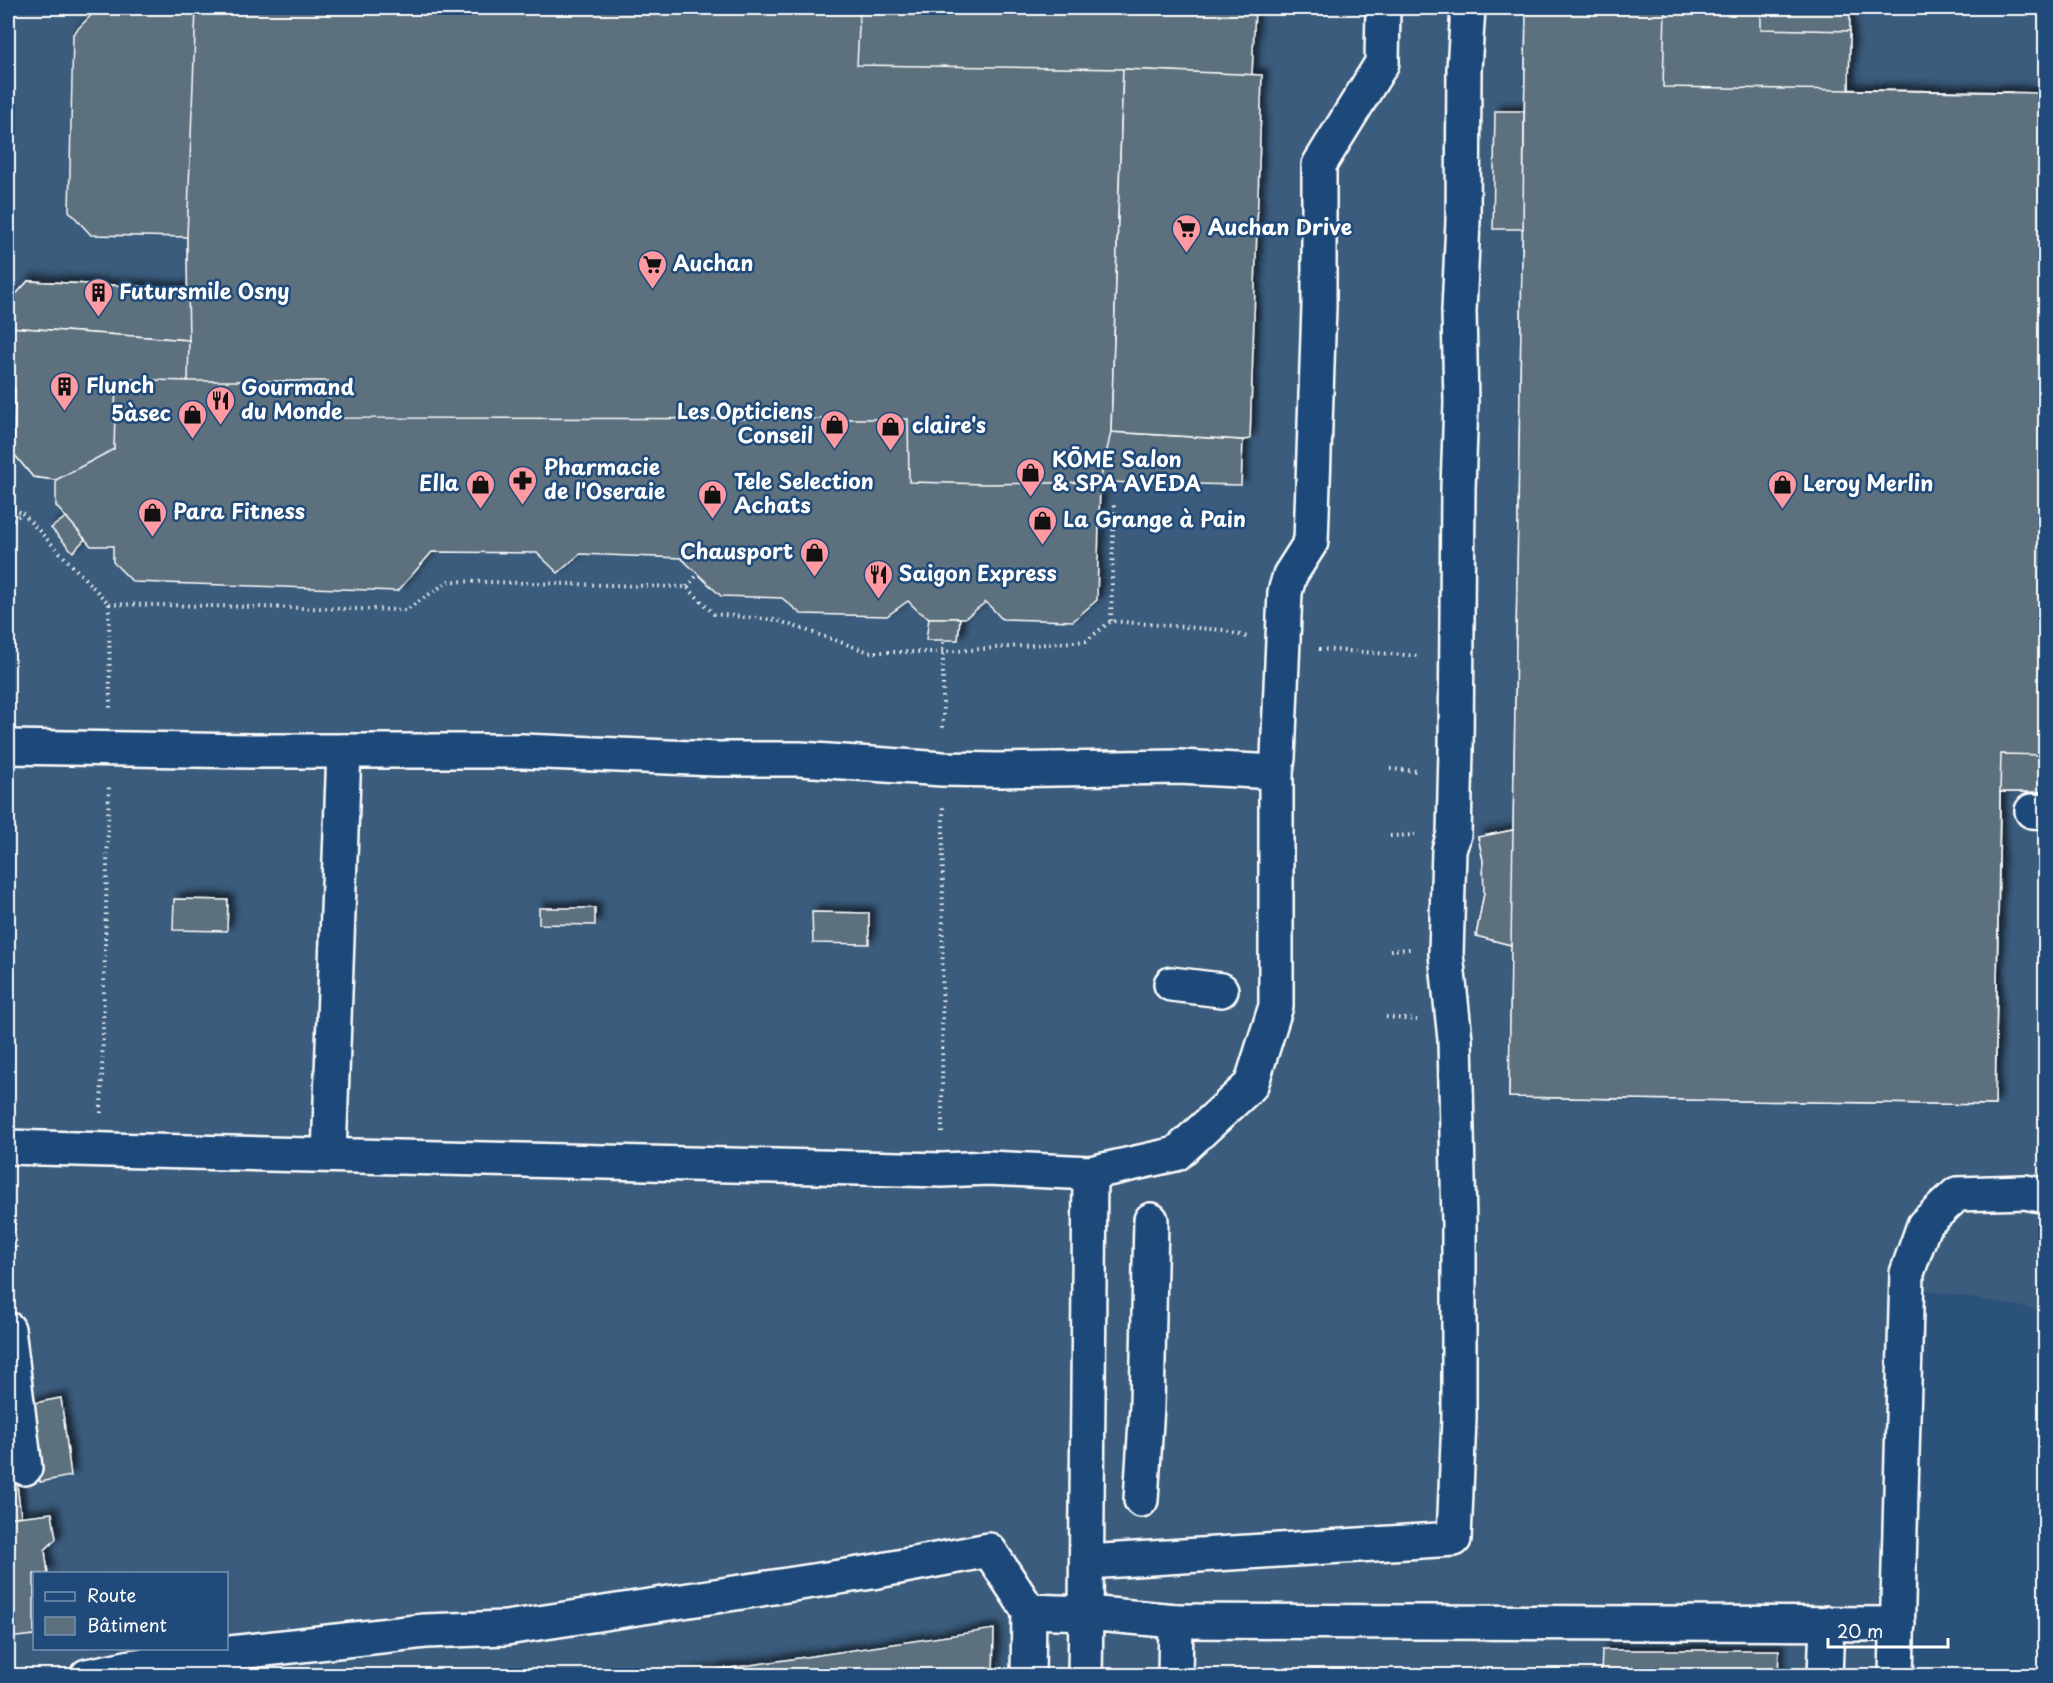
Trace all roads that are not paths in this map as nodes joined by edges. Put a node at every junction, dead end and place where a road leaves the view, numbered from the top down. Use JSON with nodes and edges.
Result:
{"nodes":[{"id":1,"x":1383,"y":8,"type":"edge"},
{"id":2,"x":1468,"y":8,"type":"edge"},
{"id":3,"x":8,"y":747,"type":"edge"},
{"id":4,"x":344,"y":751,"type":"junction"},
{"id":5,"x":1276,"y":772,"type":"junction"},
{"id":6,"x":1171,"y":984,"type":"dead end"},
{"id":7,"x":1221,"y":990,"type":"dead end"},
{"id":8,"x":8,"y":1147,"type":"edge"},
{"id":9,"x":329,"y":1154,"type":"junction"},
{"id":10,"x":1090,"y":1173,"type":"junction"},
{"id":11,"x":2046,"y":1196,"type":"edge"},
{"id":12,"x":1151,"y":1220,"type":"dead end"},
{"id":13,"x":8,"y":1329,"type":"edge"},
{"id":14,"x":25,"y":1468,"type":"dead end"},
{"id":15,"x":1141,"y":1500,"type":"dead end"},
{"id":16,"x":1087,"y":1562,"type":"junction"},
{"id":17,"x":1029,"y":1611,"type":"junction"},
{"id":18,"x":1086,"y":1613,"type":"junction"},
{"id":19,"x":1176,"y":1621,"type":"junction"},
{"id":20,"x":1827,"y":1623,"type":"junction"},
{"id":21,"x":1898,"y":1624,"type":"junction"},
{"id":22,"x":87,"y":1676,"type":"edge"},
{"id":23,"x":1028,"y":1676,"type":"edge"},
{"id":24,"x":1085,"y":1676,"type":"edge"},
{"id":25,"x":1175,"y":1676,"type":"edge"},
{"id":26,"x":1825,"y":1676,"type":"edge"},
{"id":27,"x":1896,"y":1676,"type":"edge"}],
"edges":[{"from":1,"to":5,"type":"street"},
{"from":2,"to":16,"type":"street"},
{"from":3,"to":4,"type":"street"},
{"from":4,"to":5,"type":"street"},
{"from":4,"to":9,"type":"street"},
{"from":5,"to":10,"type":"street"},
{"from":6,"to":7,"type":"street"},
{"from":8,"to":9,"type":"street"},
{"from":9,"to":10,"type":"street"},
{"from":10,"to":16,"type":"street"},
{"from":11,"to":21,"type":"street"},
{"from":12,"to":15,"type":"street"},
{"from":13,"to":14,"type":"street"},
{"from":16,"to":18,"type":"street"},
{"from":17,"to":18,"type":"street"},
{"from":17,"to":22,"type":"street"},
{"from":17,"to":23,"type":"street"},
{"from":18,"to":19,"type":"street"},
{"from":18,"to":24,"type":"street"},
{"from":19,"to":20,"type":"street"},
{"from":19,"to":25,"type":"street"},
{"from":20,"to":21,"type":"street"},
{"from":20,"to":26,"type":"street"},
{"from":21,"to":27,"type":"street"}]}
